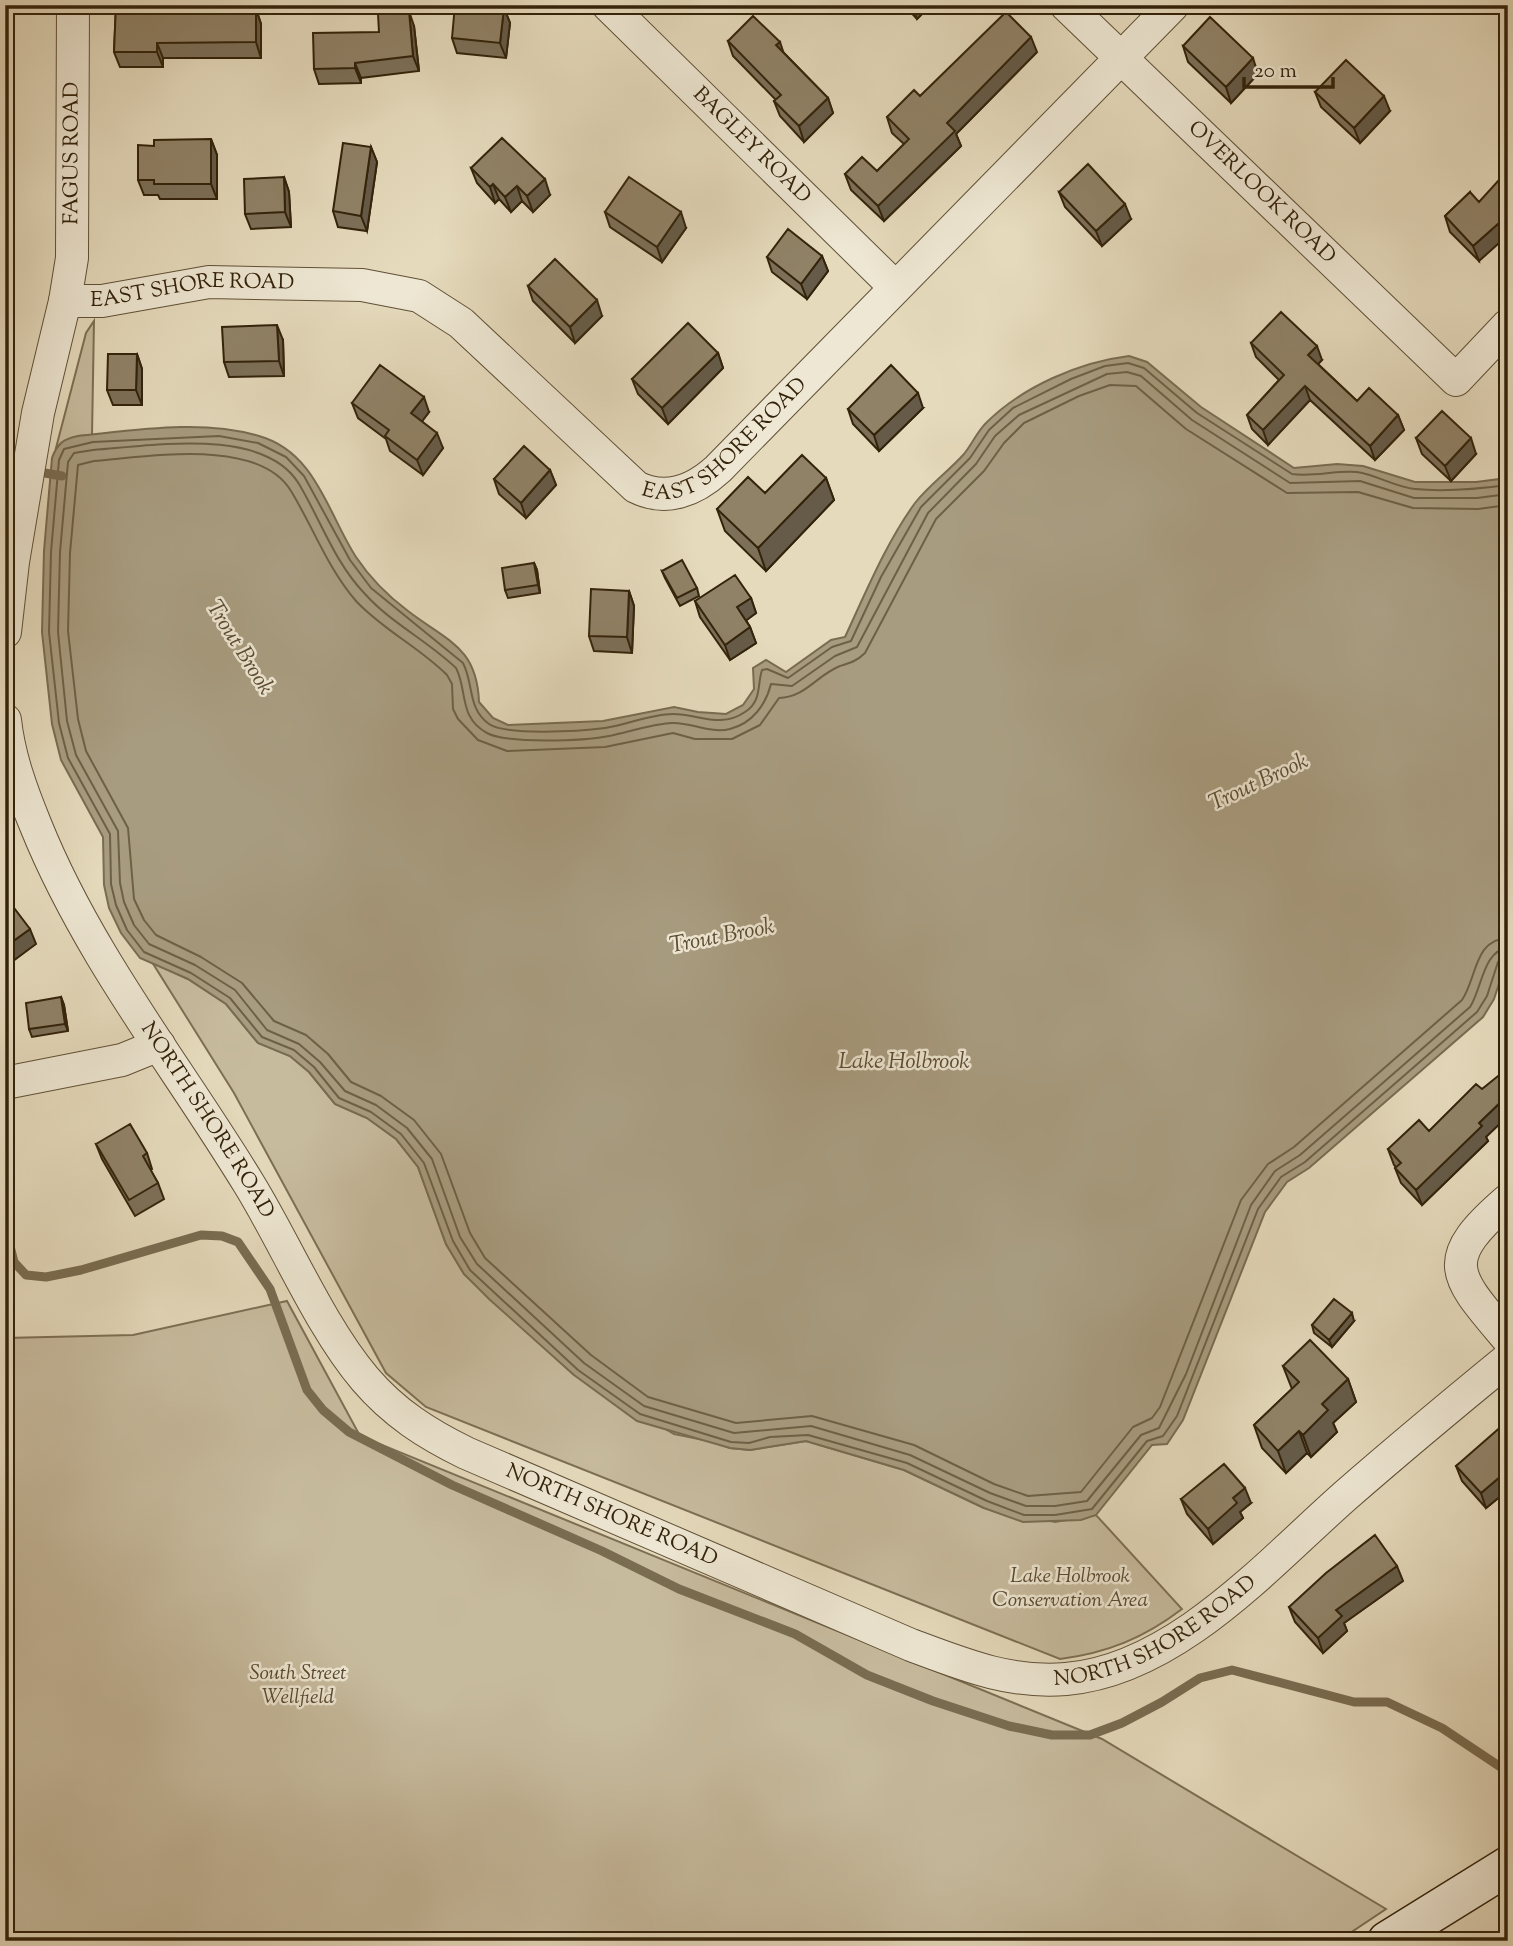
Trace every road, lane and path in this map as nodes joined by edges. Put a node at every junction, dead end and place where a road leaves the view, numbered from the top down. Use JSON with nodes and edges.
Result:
{"nodes":[{"id":1,"x":73,"y":5,"type":"edge"},
{"id":2,"x":608,"y":5,"type":"edge"},
{"id":3,"x":1066,"y":5,"type":"edge"},
{"id":4,"x":1173,"y":5,"type":"edge"},
{"id":5,"x":1121,"y":60,"type":"junction"},
{"id":6,"x":895,"y":287,"type":"junction"},
{"id":7,"x":65,"y":301,"type":"junction"},
{"id":8,"x":1508,"y":326,"type":"edge"},
{"id":9,"x":5,"y":632,"type":"edge"},
{"id":10,"x":5,"y":720,"type":"edge"},
{"id":11,"x":159,"y":1045,"type":"junction"},
{"id":12,"x":5,"y":1083,"type":"edge"},
{"id":13,"x":1508,"y":1200,"type":"edge"},
{"id":14,"x":1508,"y":1339,"type":"edge"},
{"id":15,"x":1508,"y":1359,"type":"edge"},
{"id":16,"x":1508,"y":1866,"type":"edge"},
{"id":17,"x":1387,"y":1941,"type":"edge"}],
"edges":[{"from":1,"to":7,"type":"street","name":"FAGUS ROAD"},
{"from":2,"to":6,"type":"street","name":"BAGLEY ROAD"},
{"from":3,"to":5,"type":"street","name":"OVERLOOK ROAD"},
{"from":4,"to":5,"type":"street","name":"EAST SHORE ROAD"},
{"from":5,"to":6,"type":"street","name":"EAST SHORE ROAD"},
{"from":5,"to":8,"type":"street","name":"OVERLOOK ROAD"},
{"from":6,"to":7,"type":"street","name":"EAST SHORE ROAD"},
{"from":7,"to":9,"type":"street"},
{"from":10,"to":11,"type":"street","name":"NORTH SHORE ROAD"},
{"from":11,"to":12,"type":"street"},
{"from":11,"to":15,"type":"street","name":"NORTH SHORE ROAD"},
{"from":13,"to":14,"type":"street"},
{"from":16,"to":17,"type":"main road"}]}
